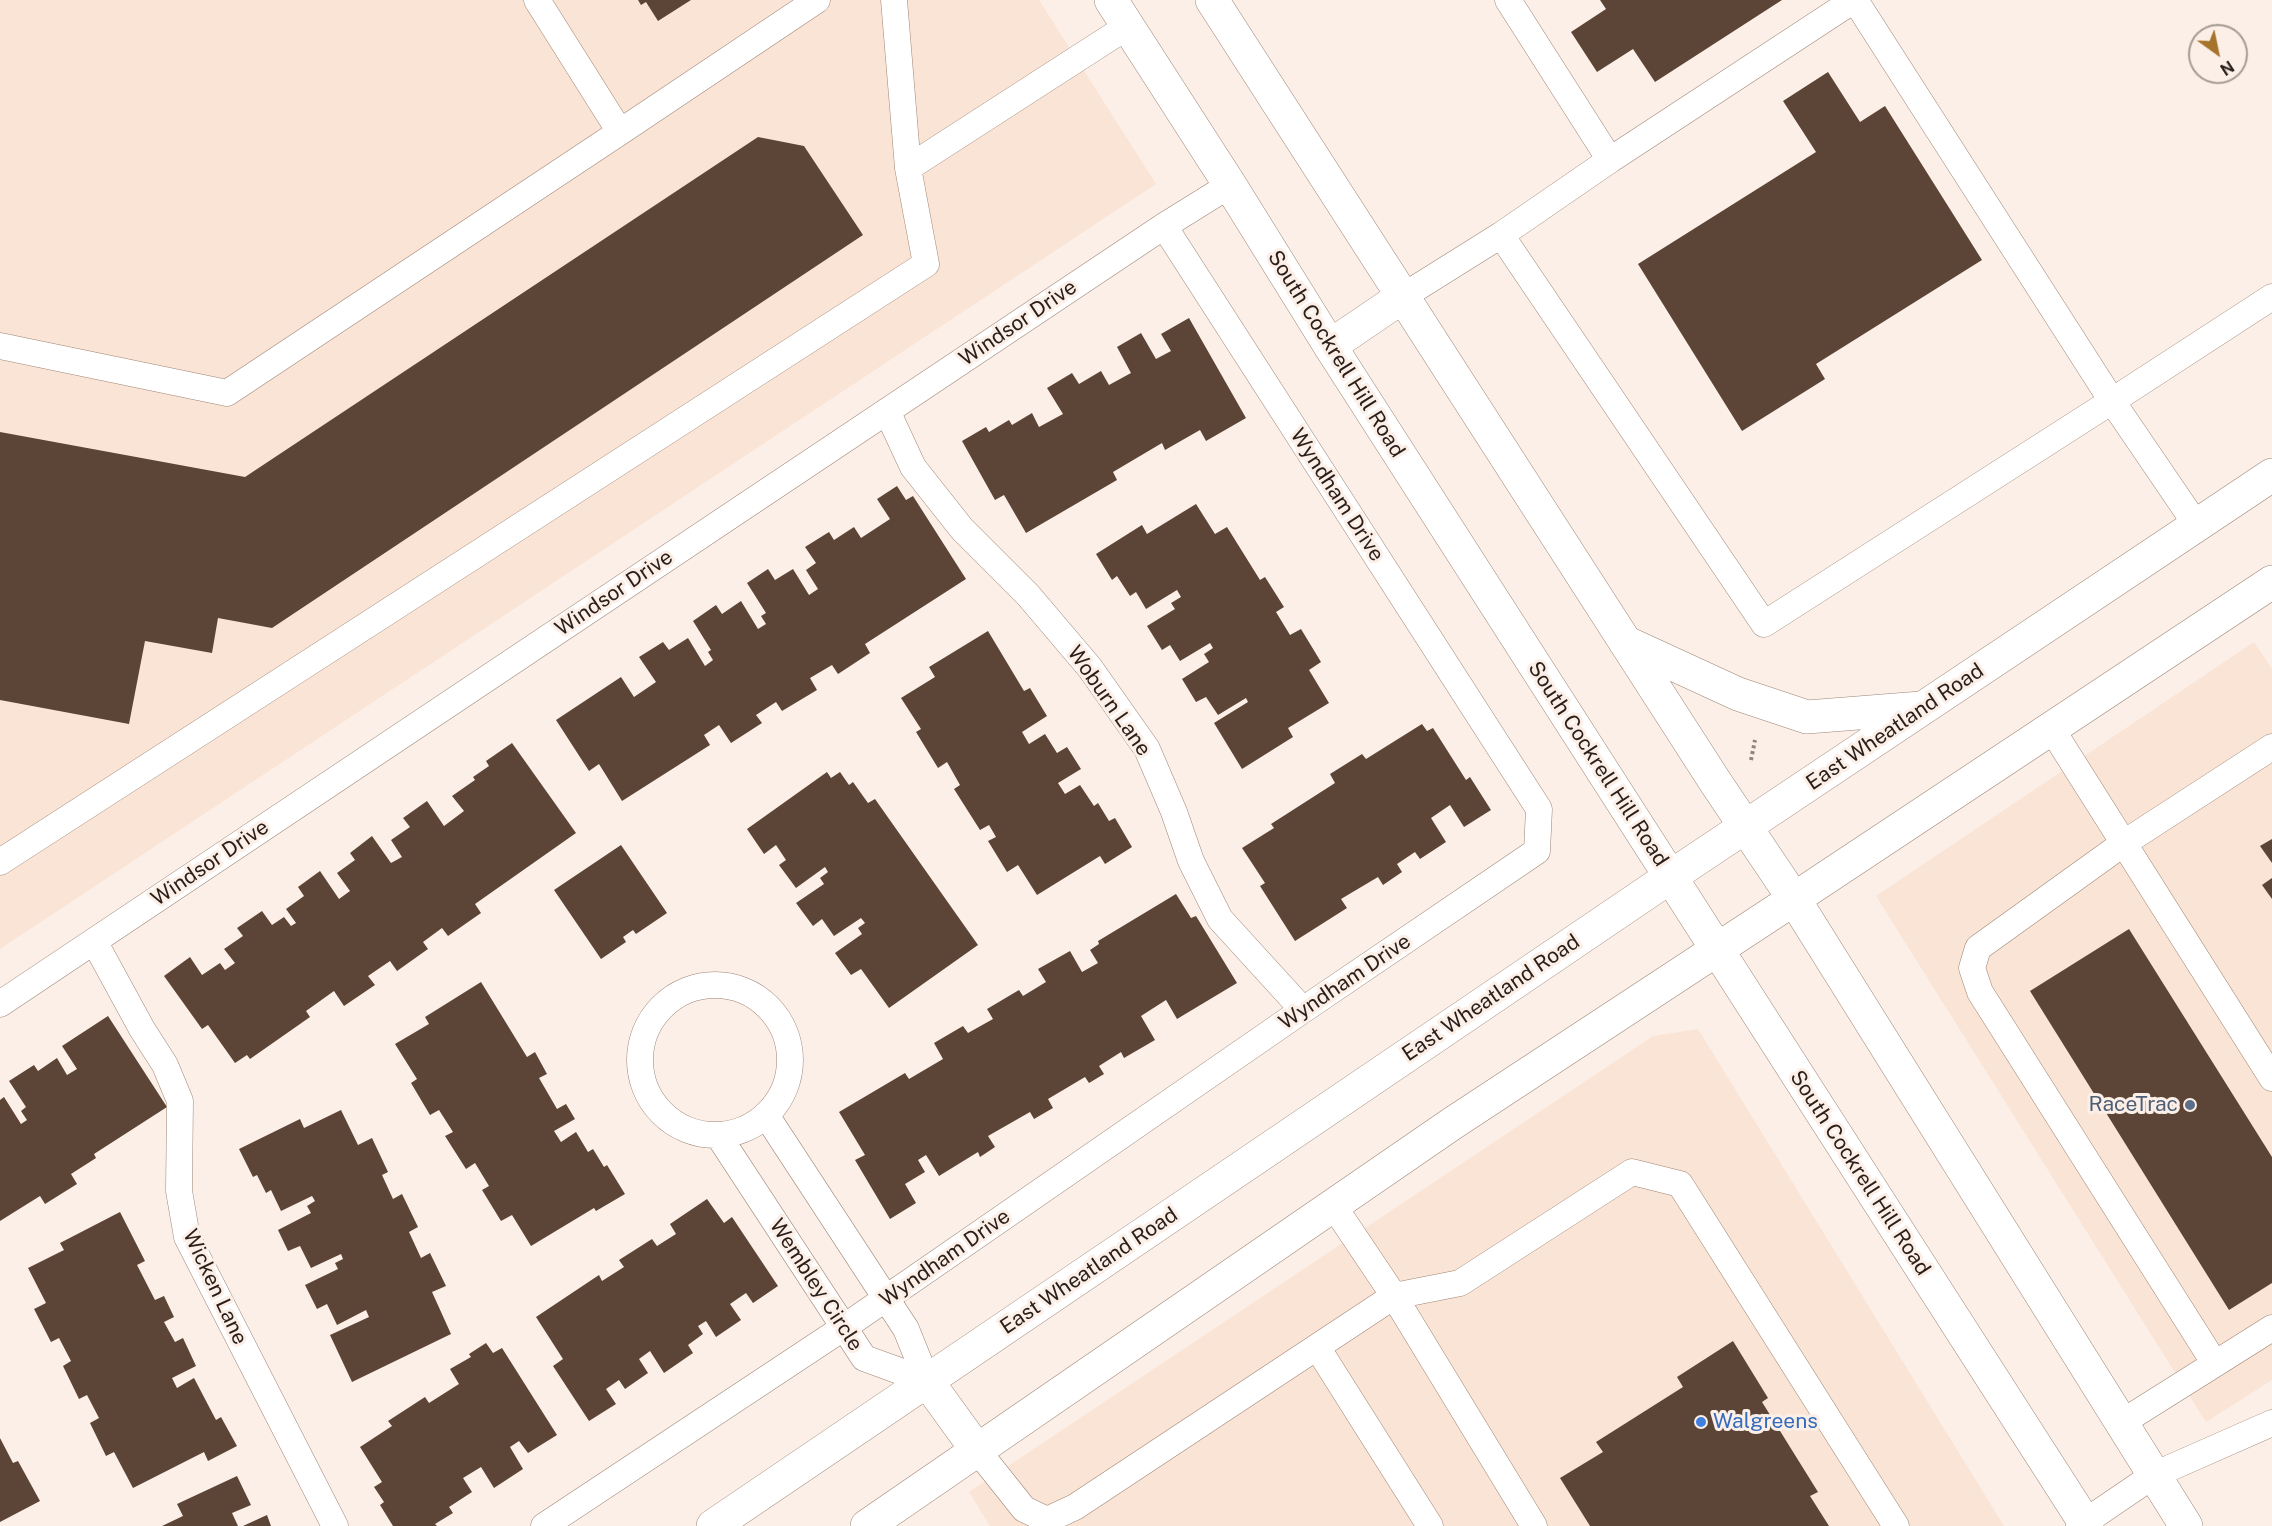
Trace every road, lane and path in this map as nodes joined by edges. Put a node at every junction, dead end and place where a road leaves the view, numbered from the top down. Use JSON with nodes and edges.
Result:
{"nodes":[{"id":1,"x":537,"y":0,"type":"edge"},
{"id":2,"x":817,"y":0,"type":"edge"},
{"id":3,"x":894,"y":0,"type":"edge"},
{"id":4,"x":1212,"y":0,"type":"edge"},
{"id":5,"x":1508,"y":0,"type":"edge"},
{"id":6,"x":1854,"y":0,"type":"edge"},
{"id":7,"x":1119,"y":13,"type":"edge"},
{"id":8,"x":620,"y":132,"type":"junction"},
{"id":9,"x":1610,"y":160,"type":"junction"},
{"id":10,"x":908,"y":168,"type":"junction"},
{"id":11,"x":1230,"y":184,"type":"junction"},
{"id":12,"x":1164,"y":226,"type":"junction"},
{"id":13,"x":1501,"y":235,"type":"junction"},
{"id":14,"x":1402,"y":297,"type":"junction"},
{"id":15,"x":2272,"y":297,"type":"edge"},
{"id":16,"x":0,"y":346,"type":"edge"},
{"id":17,"x":1330,"y":346,"type":"junction"},
{"id":18,"x":2112,"y":401,"type":"junction"},
{"id":19,"x":887,"y":411,"type":"junction"},
{"id":20,"x":2272,"y":475,"type":"edge"},
{"id":21,"x":2198,"y":524,"type":"junction"},
{"id":22,"x":2272,"y":582,"type":"edge"},
{"id":23,"x":1625,"y":642,"type":"junction"},
{"id":24,"x":1923,"y":708,"type":"junction"},
{"id":25,"x":2051,"y":728,"type":"junction"},
{"id":26,"x":1757,"y":732,"type":"dead end"},
{"id":27,"x":2272,"y":747,"type":"edge"},
{"id":28,"x":1751,"y":760,"type":"dead end"},
{"id":29,"x":1744,"y":827,"type":"junction"},
{"id":30,"x":2124,"y":843,"type":"junction"},
{"id":31,"x":0,"y":862,"type":"edge"},
{"id":32,"x":1670,"y":877,"type":"junction"},
{"id":33,"x":1794,"y":899,"type":"junction"},
{"id":34,"x":94,"y":941,"type":"junction"},
{"id":35,"x":1717,"y":950,"type":"junction"},
{"id":36,"x":0,"y":1004,"type":"edge"},
{"id":37,"x":1303,"y":1010,"type":"junction"},
{"id":38,"x":2272,"y":1078,"type":"edge"},
{"id":39,"x":766,"y":1115,"type":"junction"},
{"id":40,"x":718,"y":1135,"type":"junction"},
{"id":41,"x":1333,"y":1205,"type":"junction"},
{"id":42,"x":1394,"y":1296,"type":"junction"},
{"id":43,"x":886,"y":1299,"type":"junction"},
{"id":44,"x":843,"y":1328,"type":"junction"},
{"id":45,"x":2272,"y":1328,"type":"edge"},
{"id":46,"x":1317,"y":1347,"type":"junction"},
{"id":47,"x":2215,"y":1364,"type":"junction"},
{"id":48,"x":927,"y":1382,"type":"junction"},
{"id":49,"x":2272,"y":1423,"type":"edge"},
{"id":50,"x":2121,"y":1424,"type":"junction"},
{"id":51,"x":977,"y":1450,"type":"junction"},
{"id":52,"x":2154,"y":1475,"type":"junction"},
{"id":53,"x":1026,"y":1518,"type":"edge"},
{"id":54,"x":2084,"y":1525,"type":"edge"},
{"id":55,"x":335,"y":1526,"type":"edge"},
{"id":56,"x":544,"y":1526,"type":"edge"},
{"id":57,"x":713,"y":1526,"type":"edge"},
{"id":58,"x":867,"y":1526,"type":"edge"},
{"id":59,"x":1430,"y":1526,"type":"edge"},
{"id":60,"x":1534,"y":1526,"type":"edge"},
{"id":61,"x":1896,"y":1526,"type":"edge"},
{"id":62,"x":2186,"y":1526,"type":"edge"}],
"edges":[{"from":1,"to":8,"type":"lane"},
{"from":2,"to":8,"type":"lane"},
{"from":3,"to":10,"type":"lane"},
{"from":4,"to":14,"type":"main road"},
{"from":5,"to":9,"type":"lane"},
{"from":6,"to":9,"type":"lane"},
{"from":6,"to":18,"type":"lane"},
{"from":7,"to":10,"type":"lane"},
{"from":7,"to":11,"type":"main road","name":"South Cockrell Hill Road"},
{"from":8,"to":16,"type":"lane"},
{"from":9,"to":13,"type":"lane"},
{"from":10,"to":31,"type":"lane"},
{"from":11,"to":12,"type":"lane","name":"Windsor Drive"},
{"from":11,"to":17,"type":"main road","name":"South Cockrell Hill Road"},
{"from":12,"to":19,"type":"lane","name":"Windsor Drive"},
{"from":12,"to":37,"type":"lane","name":"Wyndham Drive"},
{"from":13,"to":14,"type":"lane"},
{"from":13,"to":18,"type":"lane"},
{"from":14,"to":17,"type":"main road"},
{"from":14,"to":23,"type":"main road"},
{"from":15,"to":18,"type":"lane"},
{"from":17,"to":32,"type":"main road","name":"South Cockrell Hill Road"},
{"from":18,"to":21,"type":"lane"},
{"from":19,"to":34,"type":"lane","name":"Windsor Drive"},
{"from":19,"to":37,"type":"lane","name":"Woburn Lane"},
{"from":20,"to":21,"type":"main road","name":"East Wheatland Road"},
{"from":21,"to":24,"type":"main road","name":"East Wheatland Road"},
{"from":22,"to":25,"type":"main road"},
{"from":23,"to":24,"type":"main road"},
{"from":23,"to":29,"type":"main road"},
{"from":24,"to":29,"type":"main road","name":"East Wheatland Road"},
{"from":25,"to":30,"type":"lane"},
{"from":25,"to":33,"type":"main road"},
{"from":26,"to":28,"type":"path"},
{"from":27,"to":30,"type":"lane"},
{"from":29,"to":32,"type":"main road","name":"East Wheatland Road"},
{"from":29,"to":33,"type":"main road"},
{"from":30,"to":38,"type":"lane"},
{"from":30,"to":47,"type":"lane"},
{"from":32,"to":35,"type":"main road","name":"South Cockrell Hill Road"},
{"from":32,"to":48,"type":"main road","name":"East Wheatland Road"},
{"from":33,"to":35,"type":"main road"},
{"from":33,"to":50,"type":"main road"},
{"from":34,"to":36,"type":"lane","name":"Windsor Drive"},
{"from":34,"to":55,"type":"lane","name":"Wicken Lane"},
{"from":35,"to":41,"type":"main road"},
{"from":35,"to":54,"type":"main road","name":"South Cockrell Hill Road"},
{"from":37,"to":43,"type":"lane","name":"Wyndham Drive"},
{"from":39,"to":40,"type":"lane"},
{"from":39,"to":40,"type":"lane"},
{"from":39,"to":43,"type":"lane"},
{"from":40,"to":44,"type":"lane","name":"Wembley Circle"},
{"from":41,"to":42,"type":"lane"},
{"from":41,"to":51,"type":"main road"},
{"from":42,"to":46,"type":"lane"},
{"from":42,"to":60,"type":"lane"},
{"from":42,"to":61,"type":"lane"},
{"from":43,"to":44,"type":"lane","name":"Wyndham Drive"},
{"from":43,"to":48,"type":"lane"},
{"from":44,"to":48,"type":"lane","name":"Wembley Circle"},
{"from":44,"to":56,"type":"lane","name":"Wyndham Drive"},
{"from":45,"to":47,"type":"lane"},
{"from":46,"to":53,"type":"lane"},
{"from":46,"to":59,"type":"lane"},
{"from":47,"to":50,"type":"lane"},
{"from":48,"to":51,"type":"main road"},
{"from":48,"to":57,"type":"main road","name":"East Wheatland Road"},
{"from":49,"to":52,"type":"lane"},
{"from":50,"to":52,"type":"main road"},
{"from":51,"to":53,"type":"lane"},
{"from":51,"to":58,"type":"main road"},
{"from":52,"to":54,"type":"lane"},
{"from":52,"to":62,"type":"main road"}]}
